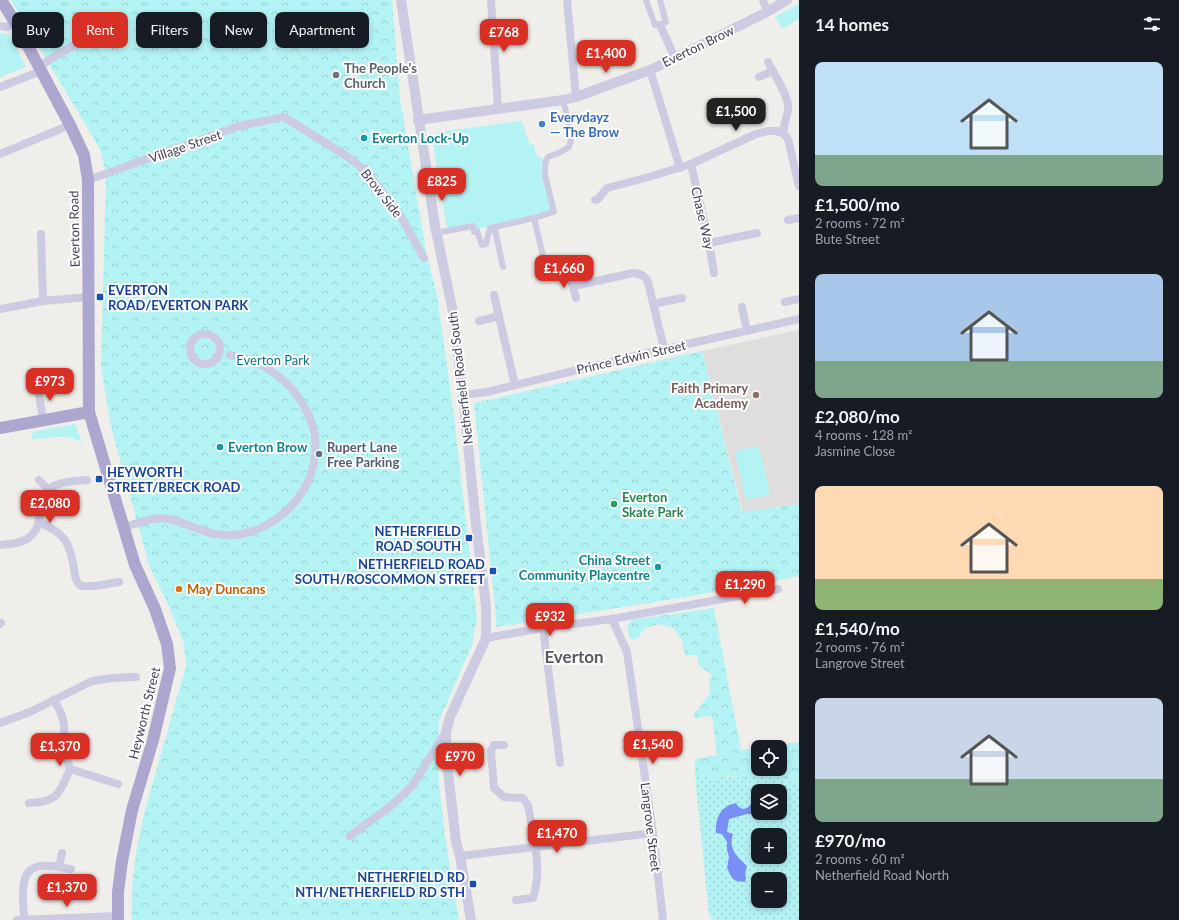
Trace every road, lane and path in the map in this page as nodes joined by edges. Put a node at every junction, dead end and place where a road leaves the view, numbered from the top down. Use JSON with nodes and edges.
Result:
{"nodes":[{"id":1,"x":1,"y":0,"type":"edge"},
{"id":2,"x":401,"y":0,"type":"edge"},
{"id":3,"x":491,"y":0,"type":"edge"},
{"id":4,"x":567,"y":0,"type":"edge"},
{"id":5,"x":646,"y":0,"type":"edge"},
{"id":6,"x":660,"y":0,"type":"edge"},
{"id":7,"x":763,"y":0,"type":"edge"},
{"id":8,"x":787,"y":0,"type":"edge"},
{"id":9,"x":767,"y":12,"type":"junction"},
{"id":10,"x":12,"y":17,"type":"edge"},
{"id":11,"x":12,"y":24,"type":"edge"},
{"id":12,"x":660,"y":25,"type":"junction"},
{"id":13,"x":0,"y":26,"type":"edge"},
{"id":14,"x":29,"y":48,"type":"edge"},
{"id":15,"x":72,"y":48,"type":"edge"},
{"id":16,"x":675,"y":58,"type":"junction"},
{"id":17,"x":768,"y":62,"type":"dead end"},
{"id":18,"x":40,"y":69,"type":"junction"},
{"id":19,"x":650,"y":70,"type":"junction"},
{"id":20,"x":773,"y":71,"type":"junction"},
{"id":21,"x":759,"y":77,"type":"dead end"},
{"id":22,"x":0,"y":87,"type":"edge"},
{"id":23,"x":576,"y":97,"type":"junction"},
{"id":24,"x":563,"y":100,"type":"junction"},
{"id":25,"x":498,"y":108,"type":"junction"},
{"id":26,"x":284,"y":117,"type":"joint"},
{"id":27,"x":418,"y":120,"type":"junction"},
{"id":28,"x":70,"y":125,"type":"junction"},
{"id":29,"x":786,"y":136,"type":"junction"},
{"id":30,"x":0,"y":154,"type":"edge"},
{"id":31,"x":691,"y":164,"type":"junction"},
{"id":32,"x":680,"y":168,"type":"junction"},
{"id":33,"x":88,"y":180,"type":"junction"},
{"id":34,"x":799,"y":186,"type":"edge"},
{"id":35,"x":595,"y":200,"type":"dead end"},
{"id":36,"x":534,"y":218,"type":"junction"},
{"id":37,"x":799,"y":218,"type":"edge"},
{"id":38,"x":788,"y":220,"type":"dead end"},
{"id":39,"x":491,"y":230,"type":"junction"},
{"id":40,"x":757,"y":232,"type":"dead end"},
{"id":41,"x":436,"y":233,"type":"junction"},
{"id":42,"x":41,"y":234,"type":"dead end"},
{"id":43,"x":709,"y":243,"type":"junction"},
{"id":44,"x":543,"y":256,"type":"dead end"},
{"id":45,"x":424,"y":258,"type":"dead end"},
{"id":46,"x":503,"y":267,"type":"dead end"},
{"id":47,"x":714,"y":273,"type":"dead end"},
{"id":48,"x":570,"y":276,"type":"dead end"},
{"id":49,"x":574,"y":286,"type":"junction"},
{"id":50,"x":494,"y":295,"type":"dead end"},
{"id":51,"x":89,"y":297,"type":"junction"},
{"id":52,"x":576,"y":298,"type":"dead end"},
{"id":53,"x":682,"y":298,"type":"dead end"},
{"id":54,"x":799,"y":299,"type":"edge"},
{"id":55,"x":43,"y":301,"type":"junction"},
{"id":56,"x":785,"y":302,"type":"dead end"},
{"id":57,"x":653,"y":304,"type":"junction"},
{"id":58,"x":742,"y":307,"type":"dead end"},
{"id":59,"x":0,"y":309,"type":"edge"},
{"id":60,"x":499,"y":316,"type":"junction"},
{"id":61,"x":799,"y":319,"type":"edge"},
{"id":62,"x":479,"y":321,"type":"dead end"},
{"id":63,"x":746,"y":331,"type":"junction"},
{"id":64,"x":220,"y":347,"type":"junction"},
{"id":65,"x":664,"y":349,"type":"junction"},
{"id":66,"x":230,"y":355,"type":"junction"},
{"id":67,"x":218,"y":356,"type":"junction"},
{"id":68,"x":515,"y":385,"type":"junction"},
{"id":69,"x":38,"y":389,"type":"dead end"},
{"id":70,"x":463,"y":395,"type":"junction"},
{"id":71,"x":89,"y":412,"type":"junction"},
{"id":72,"x":43,"y":420,"type":"junction"},
{"id":73,"x":0,"y":428,"type":"edge"},
{"id":74,"x":109,"y":475,"type":"joint"},
{"id":75,"x":39,"y":480,"type":"dead end"},
{"id":76,"x":87,"y":480,"type":"dead end"},
{"id":77,"x":49,"y":490,"type":"junction"},
{"id":78,"x":40,"y":523,"type":"junction"},
{"id":79,"x":124,"y":527,"type":"junction"},
{"id":80,"x":0,"y":545,"type":"edge"},
{"id":81,"x":119,"y":582,"type":"dead end"},
{"id":82,"x":778,"y":588,"type":"dead end"},
{"id":83,"x":612,"y":619,"type":"junction"},
{"id":84,"x":543,"y":628,"type":"junction"},
{"id":85,"x":486,"y":638,"type":"junction"},
{"id":86,"x":136,"y":677,"type":"dead end"},
{"id":87,"x":54,"y":700,"type":"junction"},
{"id":88,"x":0,"y":723,"type":"edge"},
{"id":89,"x":446,"y":732,"type":"junction"},
{"id":90,"x":504,"y":745,"type":"dead end"},
{"id":91,"x":560,"y":763,"type":"dead end"},
{"id":92,"x":70,"y":769,"type":"junction"},
{"id":93,"x":118,"y":784,"type":"dead end"},
{"id":94,"x":29,"y":803,"type":"dead end"},
{"id":95,"x":652,"y":833,"type":"junction"},
{"id":96,"x":350,"y":836,"type":"dead end"},
{"id":97,"x":535,"y":847,"type":"junction"},
{"id":98,"x":62,"y":854,"type":"dead end"},
{"id":99,"x":460,"y":856,"type":"junction"},
{"id":100,"x":60,"y":867,"type":"junction"},
{"id":101,"x":71,"y":869,"type":"dead end"},
{"id":102,"x":516,"y":900,"type":"dead end"},
{"id":103,"x":118,"y":918,"type":"edge"},
{"id":104,"x":17,"y":920,"type":"edge"},
{"id":105,"x":24,"y":920,"type":"edge"},
{"id":106,"x":471,"y":920,"type":"edge"},
{"id":107,"x":663,"y":920,"type":"edge"}],
"edges":[{"from":1,"to":10,"type":"main road","name":"Everton Road"},
{"from":2,"to":27,"type":"street","name":"Netherfield Road South"},
{"from":3,"to":25,"type":"street"},
{"from":4,"to":23,"type":"street"},
{"from":5,"to":12,"type":"street"},
{"from":6,"to":12,"type":"street"},
{"from":7,"to":9,"type":"street"},
{"from":8,"to":9,"type":"street","name":"Everton Brow"},
{"from":9,"to":16,"type":"street","name":"Everton Brow"},
{"from":11,"to":13,"type":"street"},
{"from":12,"to":16,"type":"street"},
{"from":14,"to":18,"type":"main road","name":"Everton Road"},
{"from":15,"to":18,"type":"street"},
{"from":16,"to":19,"type":"street","name":"Everton Brow"},
{"from":17,"to":20,"type":"street"},
{"from":18,"to":22,"type":"street"},
{"from":18,"to":28,"type":"main road","name":"Everton Road"},
{"from":19,"to":23,"type":"street","name":"Everton Brow"},
{"from":19,"to":32,"type":"street"},
{"from":20,"to":21,"type":"street"},
{"from":20,"to":29,"type":"street"},
{"from":23,"to":24,"type":"street","name":"Everton Brow"},
{"from":24,"to":25,"type":"street","name":"Everton Brow"},
{"from":24,"to":36,"type":"street"},
{"from":25,"to":27,"type":"street","name":"Everton Brow"},
{"from":26,"to":33,"type":"street","name":"Village Street"},
{"from":26,"to":45,"type":"street","name":"Brow Side"},
{"from":27,"to":41,"type":"street","name":"Netherfield Road South"},
{"from":28,"to":30,"type":"street"},
{"from":28,"to":33,"type":"main road","name":"Everton Road"},
{"from":29,"to":31,"type":"street"},
{"from":29,"to":34,"type":"street"},
{"from":31,"to":32,"type":"street"},
{"from":31,"to":43,"type":"street","name":"Chase Way"},
{"from":32,"to":35,"type":"street"},
{"from":33,"to":51,"type":"main road","name":"Everton Road"},
{"from":36,"to":39,"type":"street"},
{"from":36,"to":44,"type":"street"},
{"from":37,"to":38,"type":"street"},
{"from":39,"to":41,"type":"street"},
{"from":39,"to":46,"type":"street"},
{"from":40,"to":43,"type":"street"},
{"from":41,"to":70,"type":"street","name":"Netherfield Road South"},
{"from":42,"to":55,"type":"street"},
{"from":43,"to":47,"type":"street","name":"Chase Way"},
{"from":48,"to":49,"type":"street"},
{"from":49,"to":52,"type":"street"},
{"from":49,"to":57,"type":"street"},
{"from":50,"to":60,"type":"street"},
{"from":51,"to":55,"type":"street"},
{"from":51,"to":71,"type":"main road","name":"Everton Road"},
{"from":53,"to":57,"type":"street"},
{"from":54,"to":56,"type":"street"},
{"from":55,"to":59,"type":"street"},
{"from":57,"to":65,"type":"street"},
{"from":58,"to":63,"type":"street"},
{"from":60,"to":62,"type":"street"},
{"from":60,"to":68,"type":"street"},
{"from":61,"to":63,"type":"street","name":"Prince Edwin Street"},
{"from":63,"to":65,"type":"street","name":"Prince Edwin Street"},
{"from":64,"to":66,"type":"street"},
{"from":64,"to":67,"type":"street"},
{"from":64,"to":67,"type":"street"},
{"from":65,"to":68,"type":"street","name":"Prince Edwin Street"},
{"from":66,"to":67,"type":"street"},
{"from":66,"to":79,"type":"street"},
{"from":68,"to":70,"type":"street","name":"Prince Edwin Street"},
{"from":69,"to":72,"type":"street"},
{"from":70,"to":85,"type":"street","name":"Netherfield Road South"},
{"from":71,"to":72,"type":"main road"},
{"from":71,"to":74,"type":"main road","name":"Everton Road"},
{"from":72,"to":73,"type":"main road"},
{"from":74,"to":79,"type":"main road","name":"Heyworth Street"},
{"from":75,"to":77,"type":"street"},
{"from":76,"to":77,"type":"street"},
{"from":77,"to":78,"type":"street"},
{"from":78,"to":80,"type":"street"},
{"from":78,"to":81,"type":"street"},
{"from":79,"to":103,"type":"main road","name":"Heyworth Street"},
{"from":82,"to":83,"type":"street"},
{"from":83,"to":84,"type":"street"},
{"from":83,"to":95,"type":"street","name":"Langrove Street"},
{"from":84,"to":85,"type":"street"},
{"from":84,"to":91,"type":"street"},
{"from":85,"to":89,"type":"street"},
{"from":86,"to":87,"type":"street"},
{"from":87,"to":88,"type":"street"},
{"from":87,"to":92,"type":"street"},
{"from":89,"to":96,"type":"street"},
{"from":89,"to":99,"type":"street"},
{"from":90,"to":97,"type":"street"},
{"from":92,"to":93,"type":"street"},
{"from":92,"to":94,"type":"street"},
{"from":95,"to":97,"type":"street"},
{"from":95,"to":107,"type":"street","name":"Langrove Street"},
{"from":97,"to":99,"type":"street"},
{"from":97,"to":102,"type":"street"},
{"from":98,"to":100,"type":"street"},
{"from":99,"to":106,"type":"street"},
{"from":100,"to":101,"type":"street"},
{"from":100,"to":105,"type":"street"},
{"from":103,"to":105,"type":"street"},
{"from":104,"to":105,"type":"street"}]}
